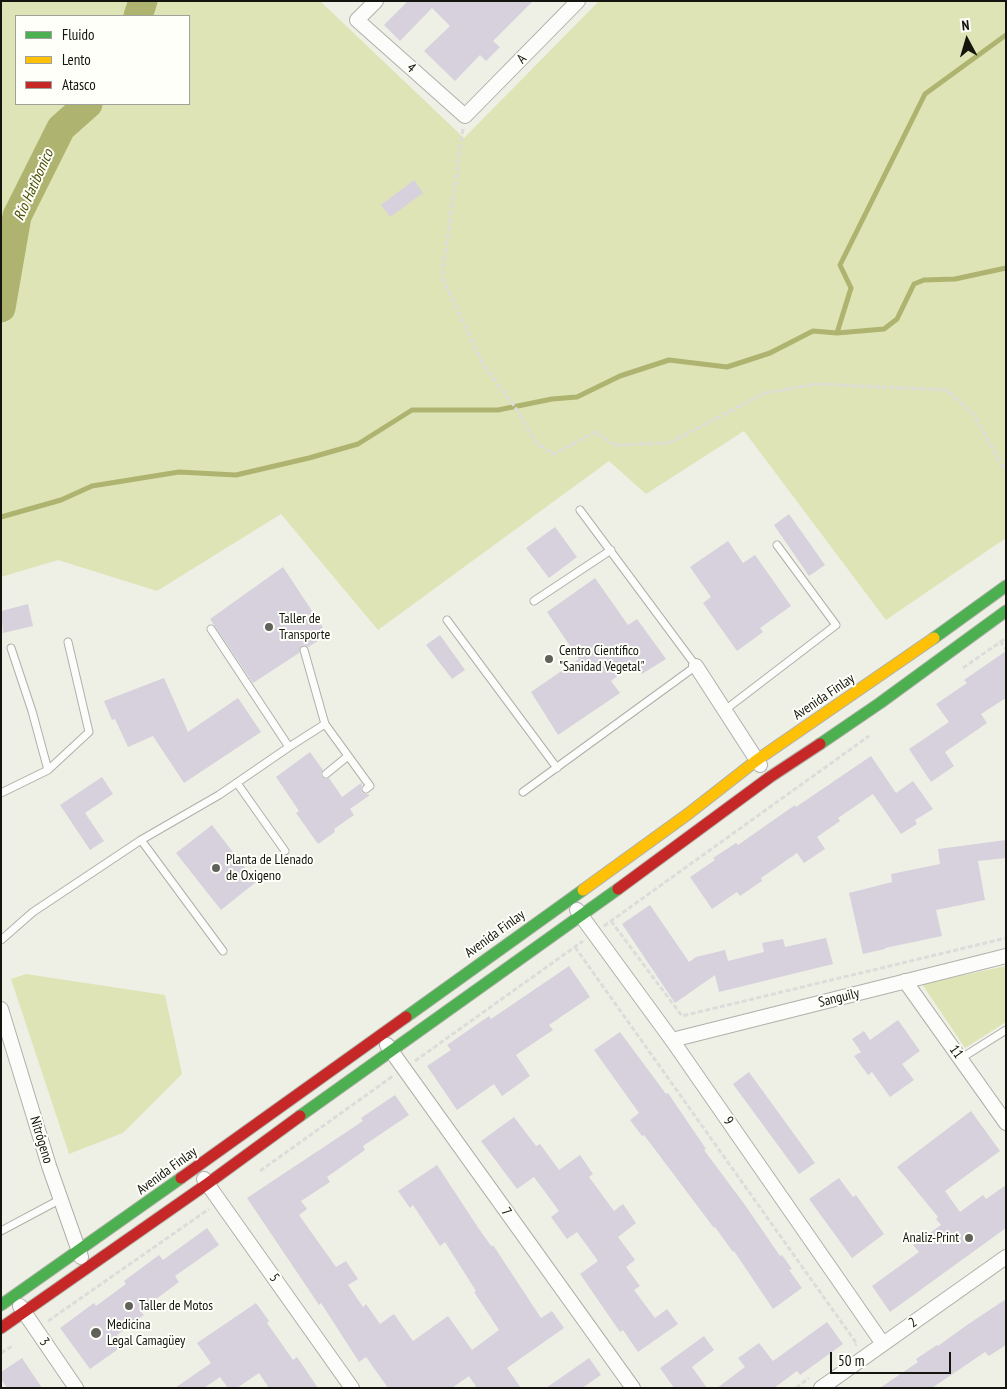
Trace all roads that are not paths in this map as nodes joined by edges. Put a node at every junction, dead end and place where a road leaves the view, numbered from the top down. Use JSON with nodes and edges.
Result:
{"nodes":[{"id":1,"x":376,"y":1,"type":"edge"},
{"id":2,"x":578,"y":1,"type":"edge"},
{"id":3,"x":465,"y":116,"type":"joint"},
{"id":4,"x":580,"y":510,"type":"dead end"},
{"id":5,"x":777,"y":545,"type":"dead end"},
{"id":6,"x":611,"y":550,"type":"junction"},
{"id":7,"x":1006,"y":586,"type":"edge"},
{"id":8,"x":534,"y":601,"type":"dead end"},
{"id":9,"x":1006,"y":611,"type":"edge"},
{"id":10,"x":447,"y":620,"type":"dead end"},
{"id":11,"x":211,"y":629,"type":"dead end"},
{"id":12,"x":68,"y":642,"type":"dead end"},
{"id":13,"x":11,"y":648,"type":"dead end"},
{"id":14,"x":304,"y":650,"type":"dead end"},
{"id":15,"x":696,"y":666,"type":"junction"},
{"id":16,"x":725,"y":710,"type":"junction"},
{"id":17,"x":325,"y":724,"type":"junction"},
{"id":18,"x":289,"y":747,"type":"junction"},
{"id":19,"x":348,"y":756,"type":"junction"},
{"id":20,"x":757,"y":760,"type":"junction"},
{"id":21,"x":557,"y":768,"type":"junction"},
{"id":22,"x":48,"y":770,"type":"junction"},
{"id":23,"x":326,"y":774,"type":"dead end"},
{"id":24,"x":770,"y":778,"type":"junction"},
{"id":25,"x":237,"y":783,"type":"junction"},
{"id":26,"x":366,"y":789,"type":"dead end"},
{"id":27,"x":523,"y":792,"type":"dead end"},
{"id":28,"x":1,"y":793,"type":"edge"},
{"id":29,"x":140,"y":840,"type":"junction"},
{"id":30,"x":285,"y":851,"type":"dead end"},
{"id":31,"x":569,"y":900,"type":"junction"},
{"id":32,"x":581,"y":916,"type":"junction"},
{"id":33,"x":1,"y":940,"type":"edge"},
{"id":34,"x":223,"y":951,"type":"dead end"},
{"id":35,"x":1006,"y":956,"type":"edge"},
{"id":36,"x":906,"y":981,"type":"junction"},
{"id":37,"x":1,"y":1009,"type":"edge"},
{"id":38,"x":1006,"y":1030,"type":"edge"},
{"id":39,"x":380,"y":1036,"type":"junction"},
{"id":40,"x":672,"y":1040,"type":"junction"},
{"id":41,"x":391,"y":1050,"type":"junction"},
{"id":42,"x":960,"y":1059,"type":"junction"},
{"id":43,"x":1006,"y":1123,"type":"edge"},
{"id":44,"x":196,"y":1168,"type":"junction"},
{"id":45,"x":207,"y":1184,"type":"junction"},
{"id":46,"x":61,"y":1199,"type":"junction"},
{"id":47,"x":1,"y":1231,"type":"edge"},
{"id":48,"x":79,"y":1252,"type":"junction"},
{"id":49,"x":1006,"y":1257,"type":"edge"},
{"id":50,"x":85,"y":1269,"type":"junction"},
{"id":51,"x":14,"y":1296,"type":"junction"},
{"id":52,"x":1,"y":1305,"type":"edge"},
{"id":53,"x":23,"y":1313,"type":"junction"},
{"id":54,"x":1,"y":1328,"type":"edge"},
{"id":55,"x":883,"y":1344,"type":"junction"},
{"id":56,"x":76,"y":1388,"type":"edge"},
{"id":57,"x":352,"y":1388,"type":"edge"},
{"id":58,"x":633,"y":1388,"type":"edge"},
{"id":59,"x":821,"y":1388,"type":"edge"}],
"edges":[{"from":1,"to":3,"type":"street","name":"4"},
{"from":2,"to":3,"type":"street","name":"A"},
{"from":4,"to":6,"type":"lane"},
{"from":5,"to":16,"type":"lane"},
{"from":6,"to":8,"type":"lane"},
{"from":6,"to":15,"type":"lane"},
{"from":7,"to":20,"type":"main road","name":"Avenida Finlay"},
{"from":9,"to":24,"type":"main road"},
{"from":10,"to":21,"type":"lane"},
{"from":11,"to":18,"type":"lane"},
{"from":12,"to":22,"type":"lane"},
{"from":13,"to":22,"type":"lane"},
{"from":14,"to":17,"type":"lane"},
{"from":15,"to":16,"type":"street"},
{"from":15,"to":21,"type":"lane"},
{"from":16,"to":20,"type":"street"},
{"from":17,"to":18,"type":"lane"},
{"from":17,"to":19,"type":"lane"},
{"from":18,"to":25,"type":"lane"},
{"from":19,"to":23,"type":"lane"},
{"from":19,"to":26,"type":"lane"},
{"from":20,"to":24,"type":"street"},
{"from":20,"to":31,"type":"main road","name":"Avenida Finlay"},
{"from":21,"to":27,"type":"lane"},
{"from":22,"to":28,"type":"lane"},
{"from":24,"to":32,"type":"main road"},
{"from":25,"to":29,"type":"lane"},
{"from":25,"to":30,"type":"lane"},
{"from":29,"to":33,"type":"lane"},
{"from":29,"to":34,"type":"lane"},
{"from":31,"to":32,"type":"street","name":"9"},
{"from":31,"to":39,"type":"main road","name":"Avenida Finlay"},
{"from":32,"to":40,"type":"street","name":"9"},
{"from":32,"to":41,"type":"main road"},
{"from":35,"to":36,"type":"street","name":"Sanguily"},
{"from":36,"to":40,"type":"street","name":"Sanguily"},
{"from":36,"to":42,"type":"street","name":"11"},
{"from":37,"to":46,"type":"street","name":"Nitrógeno"},
{"from":38,"to":42,"type":"lane"},
{"from":39,"to":41,"type":"street","name":"7"},
{"from":39,"to":44,"type":"main road","name":"Avenida Finlay"},
{"from":40,"to":55,"type":"street","name":"9"},
{"from":41,"to":45,"type":"main road"},
{"from":41,"to":58,"type":"street","name":"7"},
{"from":42,"to":43,"type":"street","name":"11"},
{"from":44,"to":45,"type":"street","name":"5"},
{"from":44,"to":48,"type":"main road","name":"Avenida Finlay"},
{"from":45,"to":50,"type":"main road"},
{"from":45,"to":57,"type":"street","name":"5"},
{"from":46,"to":47,"type":"lane"},
{"from":46,"to":48,"type":"street","name":"Nitrógeno"},
{"from":48,"to":50,"type":"street","name":"Nitrógeno"},
{"from":48,"to":51,"type":"main road","name":"Avenida Finlay"},
{"from":49,"to":55,"type":"street","name":"2"},
{"from":50,"to":53,"type":"main road"},
{"from":51,"to":52,"type":"main road","name":"Avenida Finlay"},
{"from":51,"to":53,"type":"street","name":"3"},
{"from":53,"to":54,"type":"main road"},
{"from":53,"to":56,"type":"street","name":"3"},
{"from":55,"to":59,"type":"street","name":"2"}]}
